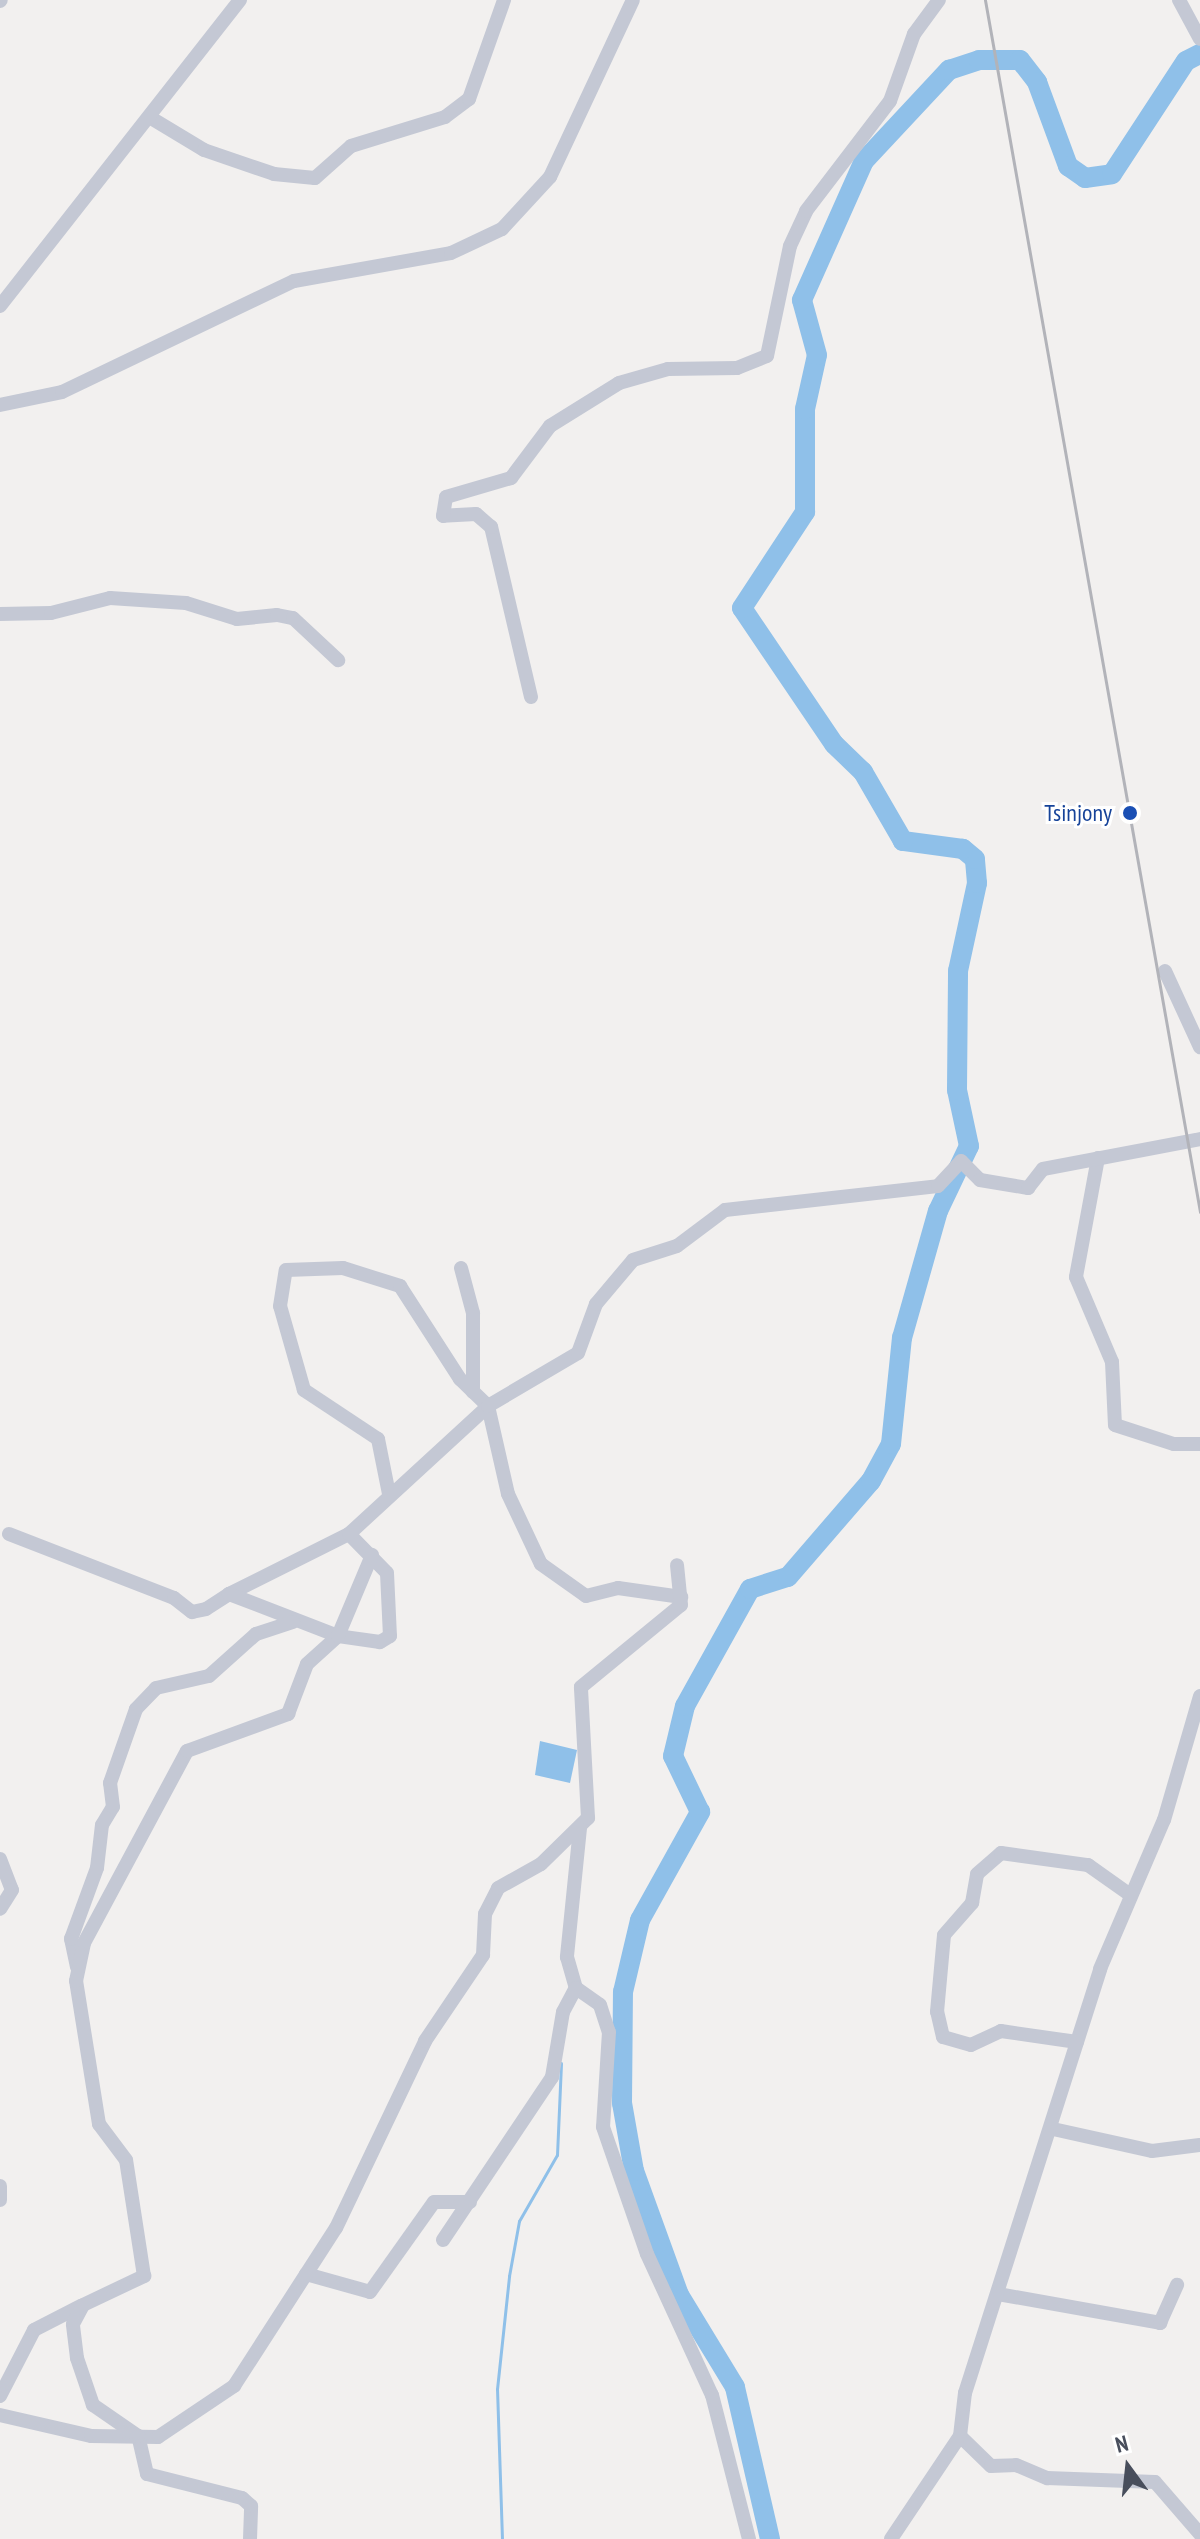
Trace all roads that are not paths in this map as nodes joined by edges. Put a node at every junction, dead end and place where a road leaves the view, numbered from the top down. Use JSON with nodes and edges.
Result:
{"nodes":[{"id":1,"x":240,"y":0,"type":"edge"},
{"id":2,"x":504,"y":0,"type":"edge"},
{"id":3,"x":633,"y":0,"type":"edge"},
{"id":4,"x":939,"y":0,"type":"edge"},
{"id":5,"x":1179,"y":0,"type":"edge"},
{"id":6,"x":1200,"y":39,"type":"edge"},
{"id":7,"x":151,"y":118,"type":"junction"},
{"id":8,"x":0,"y":306,"type":"edge"},
{"id":9,"x":0,"y":405,"type":"edge"},
{"id":10,"x":0,"y":614,"type":"edge"},
{"id":11,"x":338,"y":660,"type":"dead end"},
{"id":12,"x":531,"y":697,"type":"dead end"},
{"id":13,"x":1165,"y":971,"type":"dead end"},
{"id":14,"x":1200,"y":1047,"type":"edge"},
{"id":15,"x":1200,"y":1139,"type":"edge"},
{"id":16,"x":1098,"y":1158,"type":"junction"},
{"id":17,"x":461,"y":1268,"type":"dead end"},
{"id":18,"x":473,"y":1392,"type":"junction"},
{"id":19,"x":488,"y":1406,"type":"junction"},
{"id":20,"x":1200,"y":1444,"type":"edge"},
{"id":21,"x":389,"y":1494,"type":"junction"},
{"id":22,"x":9,"y":1534,"type":"dead end"},
{"id":23,"x":349,"y":1534,"type":"junction"},
{"id":24,"x":372,"y":1555,"type":"junction"},
{"id":25,"x":677,"y":1565,"type":"dead end"},
{"id":26,"x":229,"y":1594,"type":"junction"},
{"id":27,"x":681,"y":1597,"type":"junction"},
{"id":28,"x":294,"y":1621,"type":"junction"},
{"id":29,"x":338,"y":1636,"type":"junction"},
{"id":30,"x":1200,"y":1696,"type":"edge"},
{"id":31,"x":580,"y":1828,"type":"junction"},
{"id":32,"x":0,"y":1859,"type":"edge"},
{"id":33,"x":1129,"y":1894,"type":"junction"},
{"id":34,"x":0,"y":1909,"type":"edge"},
{"id":35,"x":78,"y":1971,"type":"junction"},
{"id":36,"x":576,"y":1988,"type":"junction"},
{"id":37,"x":1077,"y":2042,"type":"junction"},
{"id":38,"x":1053,"y":2129,"type":"junction"},
{"id":39,"x":1200,"y":2145,"type":"edge"},
{"id":40,"x":0,"y":2186,"type":"edge"},
{"id":41,"x":0,"y":2200,"type":"edge"},
{"id":42,"x":470,"y":2202,"type":"junction"},
{"id":43,"x":443,"y":2240,"type":"dead end"},
{"id":44,"x":306,"y":2274,"type":"junction"},
{"id":45,"x":1177,"y":2285,"type":"dead end"},
{"id":46,"x":998,"y":2294,"type":"junction"},
{"id":47,"x":83,"y":2305,"type":"junction"},
{"id":48,"x":0,"y":2396,"type":"edge"},
{"id":49,"x":0,"y":2415,"type":"edge"},
{"id":50,"x":138,"y":2436,"type":"junction"},
{"id":51,"x":960,"y":2436,"type":"junction"},
{"id":52,"x":1200,"y":2534,"type":"edge"},
{"id":53,"x":250,"y":2539,"type":"edge"},
{"id":54,"x":749,"y":2539,"type":"edge"},
{"id":55,"x":891,"y":2539,"type":"edge"}],
"edges":[{"from":1,"to":7,"type":"street"},
{"from":2,"to":7,"type":"street"},
{"from":3,"to":9,"type":"street"},
{"from":4,"to":12,"type":"street"},
{"from":5,"to":6,"type":"street"},
{"from":7,"to":8,"type":"street"},
{"from":10,"to":11,"type":"street"},
{"from":13,"to":14,"type":"street"},
{"from":15,"to":16,"type":"street"},
{"from":16,"to":19,"type":"street"},
{"from":16,"to":20,"type":"street"},
{"from":17,"to":18,"type":"street"},
{"from":18,"to":19,"type":"street"},
{"from":18,"to":21,"type":"street"},
{"from":19,"to":21,"type":"street"},
{"from":19,"to":27,"type":"street"},
{"from":21,"to":23,"type":"street"},
{"from":22,"to":26,"type":"street"},
{"from":23,"to":24,"type":"street"},
{"from":23,"to":26,"type":"street"},
{"from":24,"to":29,"type":"street"},
{"from":24,"to":29,"type":"street"},
{"from":25,"to":27,"type":"street"},
{"from":26,"to":28,"type":"street"},
{"from":27,"to":31,"type":"street"},
{"from":28,"to":29,"type":"street"},
{"from":28,"to":35,"type":"street"},
{"from":29,"to":35,"type":"street"},
{"from":30,"to":33,"type":"street"},
{"from":31,"to":36,"type":"street"},
{"from":31,"to":44,"type":"street"},
{"from":32,"to":34,"type":"street"},
{"from":33,"to":37,"type":"street"},
{"from":33,"to":37,"type":"street"},
{"from":35,"to":47,"type":"street"},
{"from":36,"to":42,"type":"street"},
{"from":36,"to":54,"type":"street"},
{"from":37,"to":38,"type":"street"},
{"from":38,"to":39,"type":"street"},
{"from":38,"to":46,"type":"street"},
{"from":40,"to":41,"type":"street"},
{"from":42,"to":43,"type":"street"},
{"from":42,"to":44,"type":"street"},
{"from":44,"to":50,"type":"street"},
{"from":45,"to":46,"type":"street"},
{"from":46,"to":51,"type":"street"},
{"from":47,"to":48,"type":"street"},
{"from":47,"to":50,"type":"street"},
{"from":49,"to":50,"type":"street"},
{"from":50,"to":53,"type":"street"},
{"from":51,"to":52,"type":"street"},
{"from":51,"to":55,"type":"street"}]}
